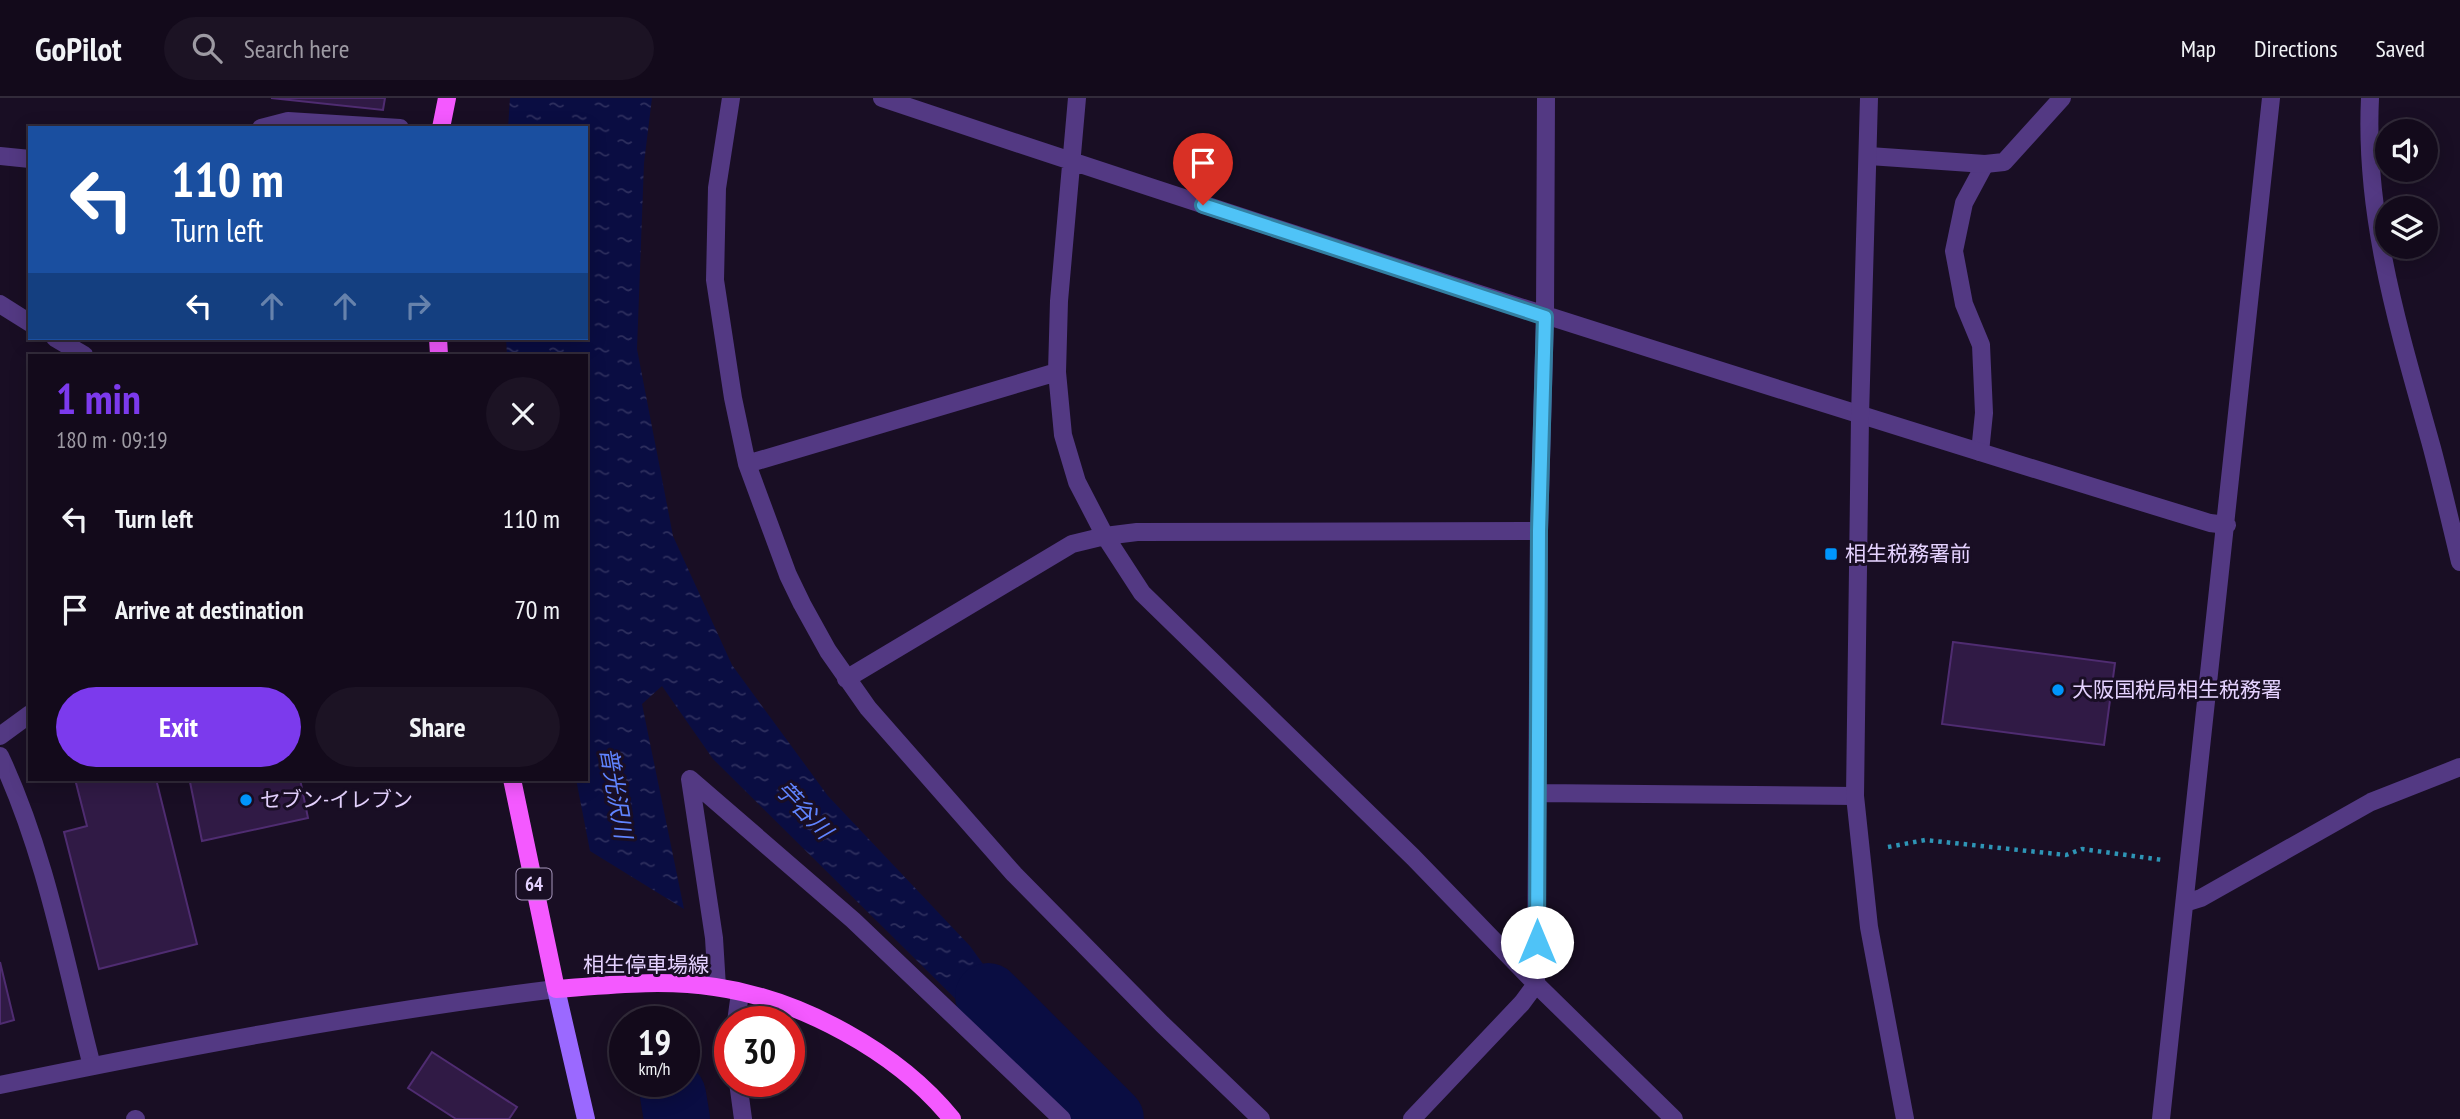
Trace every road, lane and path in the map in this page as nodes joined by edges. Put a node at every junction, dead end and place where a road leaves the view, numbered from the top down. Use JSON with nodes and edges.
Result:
{"nodes":[{"id":1,"x":447,"y":98,"type":"edge"},
{"id":2,"x":731,"y":98,"type":"edge"},
{"id":3,"x":882,"y":98,"type":"edge"},
{"id":4,"x":1077,"y":98,"type":"edge"},
{"id":5,"x":1546,"y":98,"type":"edge"},
{"id":6,"x":1869,"y":98,"type":"edge"},
{"id":7,"x":2062,"y":98,"type":"edge"},
{"id":8,"x":2271,"y":98,"type":"edge"},
{"id":9,"x":2370,"y":98,"type":"edge"},
{"id":10,"x":269,"y":126,"type":"edge"},
{"id":11,"x":368,"y":126,"type":"edge"},
{"id":12,"x":442,"y":126,"type":"edge"},
{"id":13,"x":0,"y":156,"type":"edge"},
{"id":14,"x":1869,"y":156,"type":"junction"},
{"id":15,"x":28,"y":159,"type":"edge"},
{"id":16,"x":1071,"y":162,"type":"junction"},
{"id":17,"x":1985,"y":164,"type":"junction"},
{"id":18,"x":0,"y":304,"type":"edge"},
{"id":19,"x":1545,"y":317,"type":"junction"},
{"id":20,"x":28,"y":322,"type":"edge"},
{"id":21,"x":58,"y":340,"type":"edge"},
{"id":22,"x":82,"y":354,"type":"edge"},
{"id":23,"x":1057,"y":372,"type":"junction"},
{"id":24,"x":1860,"y":416,"type":"junction"},
{"id":25,"x":1980,"y":452,"type":"junction"},
{"id":26,"x":747,"y":464,"type":"junction"},
{"id":27,"x":2227,"y":525,"type":"junction"},
{"id":28,"x":1539,"y":531,"type":"junction"},
{"id":29,"x":1105,"y":536,"type":"junction"},
{"id":30,"x":2460,"y":562,"type":"edge"},
{"id":31,"x":846,"y":679,"type":"junction"},
{"id":32,"x":28,"y":715,"type":"edge"},
{"id":33,"x":0,"y":736,"type":"edge"},
{"id":34,"x":0,"y":756,"type":"edge"},
{"id":35,"x":2460,"y":767,"type":"edge"},
{"id":36,"x":512,"y":781,"type":"edge"},
{"id":37,"x":1538,"y":793,"type":"junction"},
{"id":38,"x":1855,"y":796,"type":"junction"},
{"id":39,"x":1861,"y":860,"type":"junction"},
{"id":40,"x":2189,"y":864,"type":"junction"},
{"id":41,"x":2185,"y":903,"type":"junction"},
{"id":42,"x":1536,"y":984,"type":"junction"},
{"id":43,"x":717,"y":987,"type":"junction"},
{"id":44,"x":556,"y":989,"type":"junction"},
{"id":45,"x":740,"y":993,"type":"junction"},
{"id":46,"x":738,"y":1006,"type":"edge"},
{"id":47,"x":92,"y":1066,"type":"junction"},
{"id":48,"x":0,"y":1085,"type":"edge"},
{"id":49,"x":740,"y":1097,"type":"edge"},
{"id":50,"x":586,"y":1119,"type":"edge"},
{"id":51,"x":743,"y":1119,"type":"edge"},
{"id":52,"x":952,"y":1119,"type":"edge"},
{"id":53,"x":1062,"y":1119,"type":"edge"},
{"id":54,"x":1261,"y":1119,"type":"edge"},
{"id":55,"x":1412,"y":1119,"type":"edge"},
{"id":56,"x":1674,"y":1119,"type":"edge"},
{"id":57,"x":1905,"y":1119,"type":"edge"},
{"id":58,"x":2161,"y":1119,"type":"edge"}],
"edges":[{"from":1,"to":12,"type":"main road"},
{"from":2,"to":26,"type":"street"},
{"from":3,"to":16,"type":"street"},
{"from":4,"to":16,"type":"street"},
{"from":5,"to":19,"type":"street"},
{"from":6,"to":14,"type":"street"},
{"from":7,"to":17,"type":"street"},
{"from":8,"to":27,"type":"street"},
{"from":9,"to":30,"type":"street"},
{"from":10,"to":11,"type":"street"},
{"from":13,"to":15,"type":"street"},
{"from":14,"to":17,"type":"street"},
{"from":14,"to":24,"type":"street"},
{"from":16,"to":19,"type":"street"},
{"from":16,"to":23,"type":"street"},
{"from":17,"to":25,"type":"street"},
{"from":18,"to":20,"type":"street"},
{"from":19,"to":24,"type":"street"},
{"from":19,"to":28,"type":"street"},
{"from":21,"to":22,"type":"street"},
{"from":23,"to":26,"type":"street"},
{"from":23,"to":29,"type":"street"},
{"from":24,"to":25,"type":"street"},
{"from":24,"to":38,"type":"street"},
{"from":25,"to":27,"type":"street"},
{"from":26,"to":31,"type":"street"},
{"from":27,"to":40,"type":"street"},
{"from":28,"to":29,"type":"street"},
{"from":28,"to":37,"type":"street"},
{"from":29,"to":31,"type":"street"},
{"from":29,"to":42,"type":"street"},
{"from":31,"to":54,"type":"street"},
{"from":32,"to":33,"type":"street"},
{"from":34,"to":47,"type":"street"},
{"from":35,"to":41,"type":"street"},
{"from":36,"to":44,"type":"main road","name":"相生停車場線","number":"64"},
{"from":37,"to":38,"type":"street"},
{"from":37,"to":42,"type":"street"},
{"from":38,"to":39,"type":"street"},
{"from":39,"to":40,"type":"path"},
{"from":39,"to":57,"type":"street"},
{"from":40,"to":41,"type":"street"},
{"from":41,"to":58,"type":"street"},
{"from":42,"to":55,"type":"street"},
{"from":42,"to":56,"type":"street"},
{"from":43,"to":44,"type":"main road","name":"相生停車場線"},
{"from":43,"to":45,"type":"main road","name":"相生停車場線"},
{"from":43,"to":53,"type":"street"},
{"from":44,"to":47,"type":"street"},
{"from":44,"to":50,"type":"main road"},
{"from":45,"to":46,"type":"street"},
{"from":45,"to":52,"type":"main road","name":"相生停車場線"},
{"from":47,"to":48,"type":"street"},
{"from":49,"to":51,"type":"street"}]}
